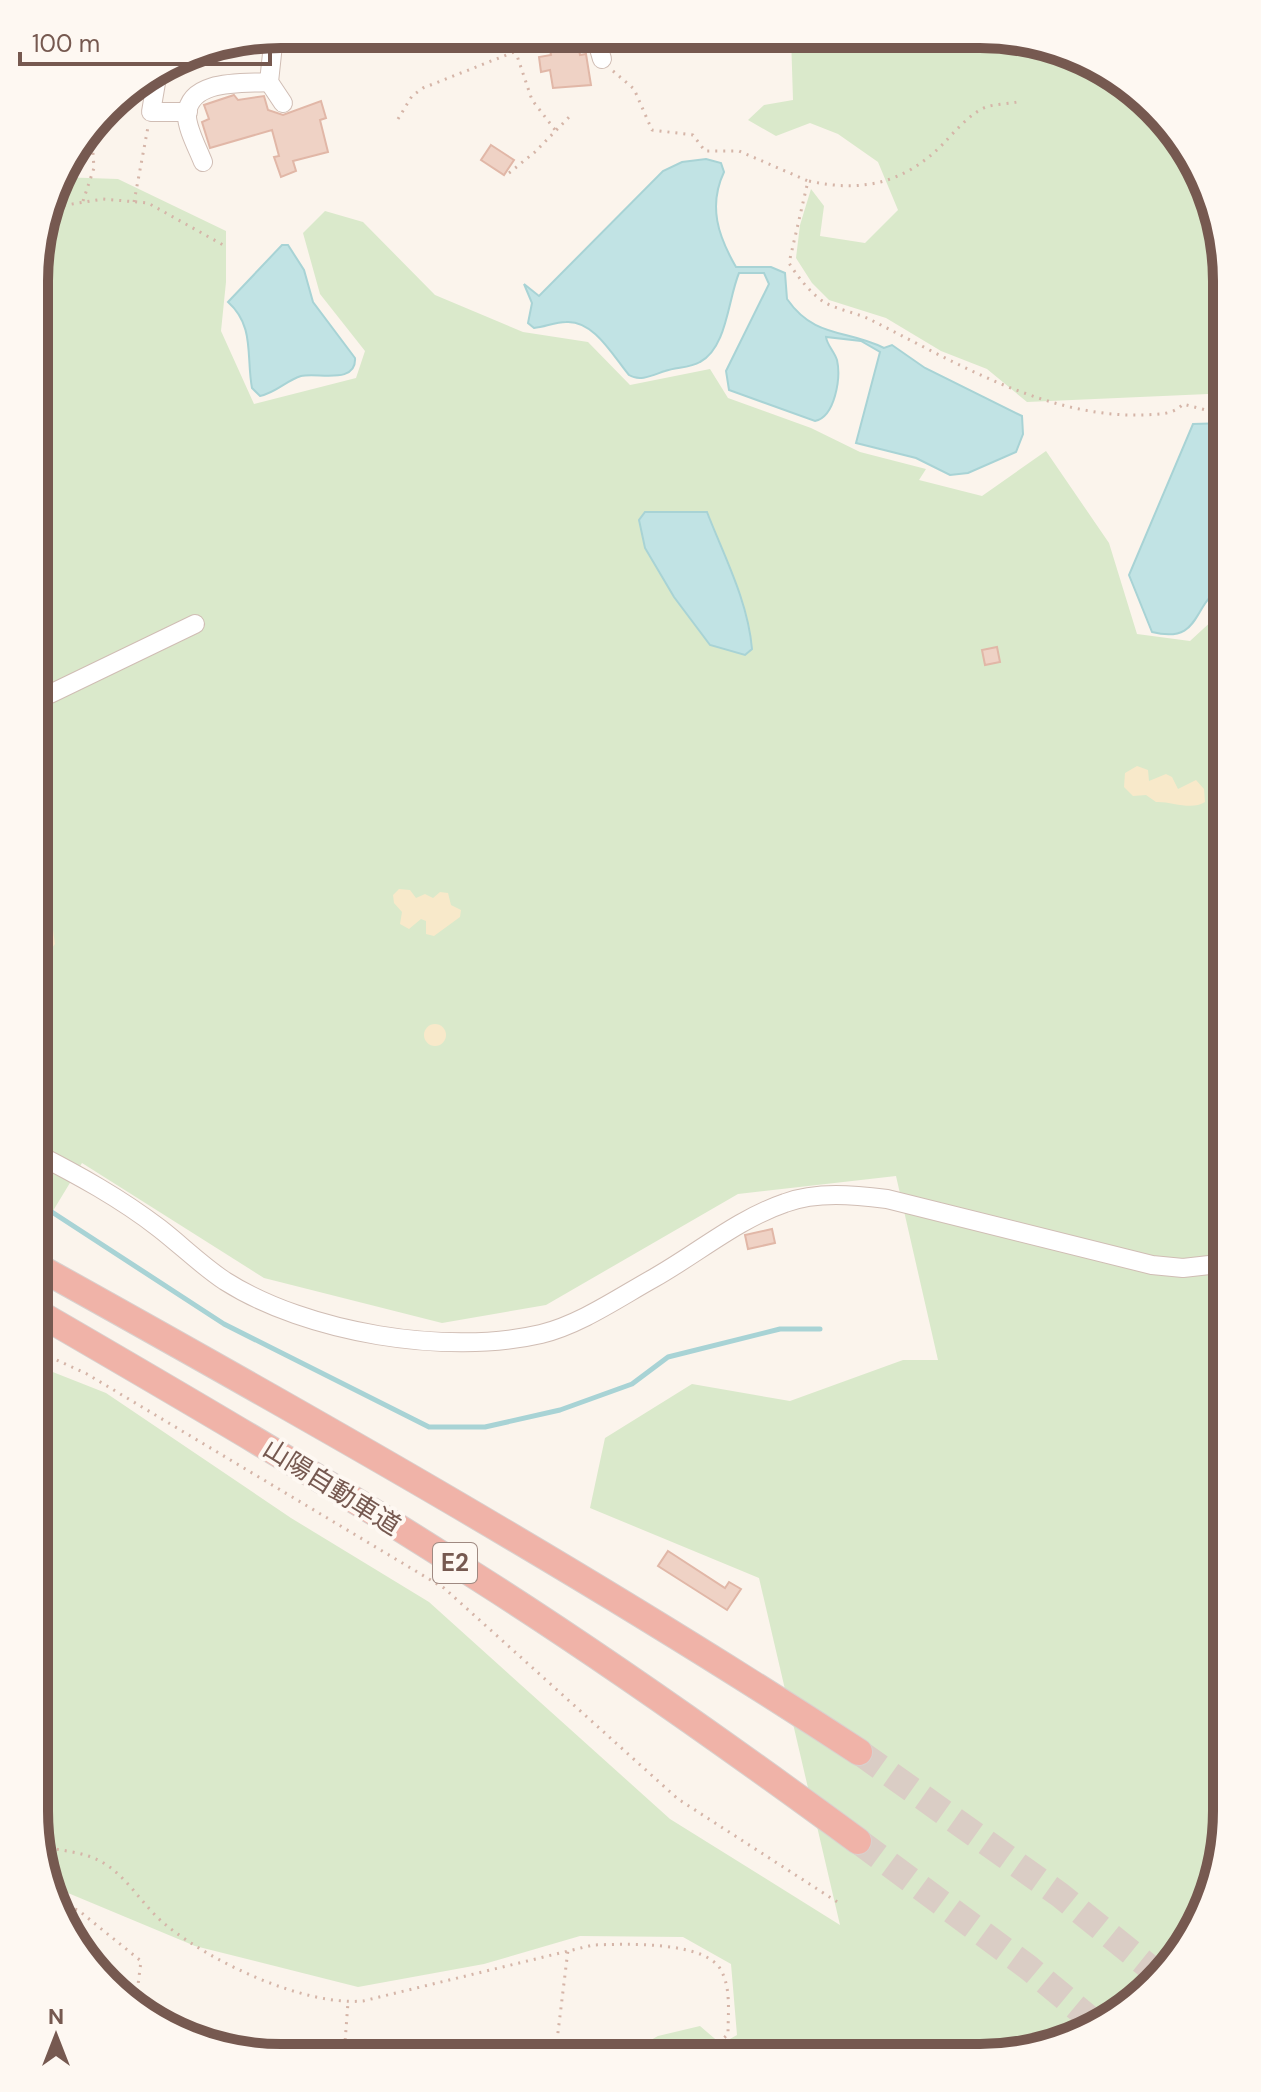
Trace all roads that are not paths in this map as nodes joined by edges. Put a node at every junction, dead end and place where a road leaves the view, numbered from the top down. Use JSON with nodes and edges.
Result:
{"nodes":[{"id":1,"x":599,"y":48,"type":"edge"},
{"id":2,"x":273,"y":49,"type":"edge"},
{"id":3,"x":602,"y":59,"type":"road end"},
{"id":4,"x":269,"y":82,"type":"junction"},
{"id":5,"x":156,"y":85,"type":"edge"},
{"id":6,"x":283,"y":103,"type":"dead end"},
{"id":7,"x":188,"y":112,"type":"junction"},
{"id":8,"x":203,"y":162,"type":"dead end"},
{"id":9,"x":195,"y":624,"type":"dead end"},
{"id":10,"x":48,"y":689,"type":"edge"},
{"id":11,"x":48,"y":1160,"type":"edge"},
{"id":12,"x":1213,"y":1265,"type":"edge"},
{"id":13,"x":48,"y":1272,"type":"edge"},
{"id":14,"x":48,"y":1319,"type":"edge"},
{"id":15,"x":859,"y":1752,"type":"tunnel mouth"},
{"id":16,"x":858,"y":1841,"type":"tunnel mouth"}],
"edges":[{"from":1,"to":3,"type":"street"},
{"from":2,"to":4,"type":"street"},
{"from":4,"to":6,"type":"street"},
{"from":4,"to":7,"type":"street"},
{"from":5,"to":7,"type":"street"},
{"from":7,"to":8,"type":"street"},
{"from":9,"to":10,"type":"street"},
{"from":11,"to":12,"type":"street"},
{"from":13,"to":15,"type":"highway","name":"山陽自動車道","number":"E2"},
{"from":14,"to":16,"type":"highway","name":"山陽自動車道","number":"E2"}]}
